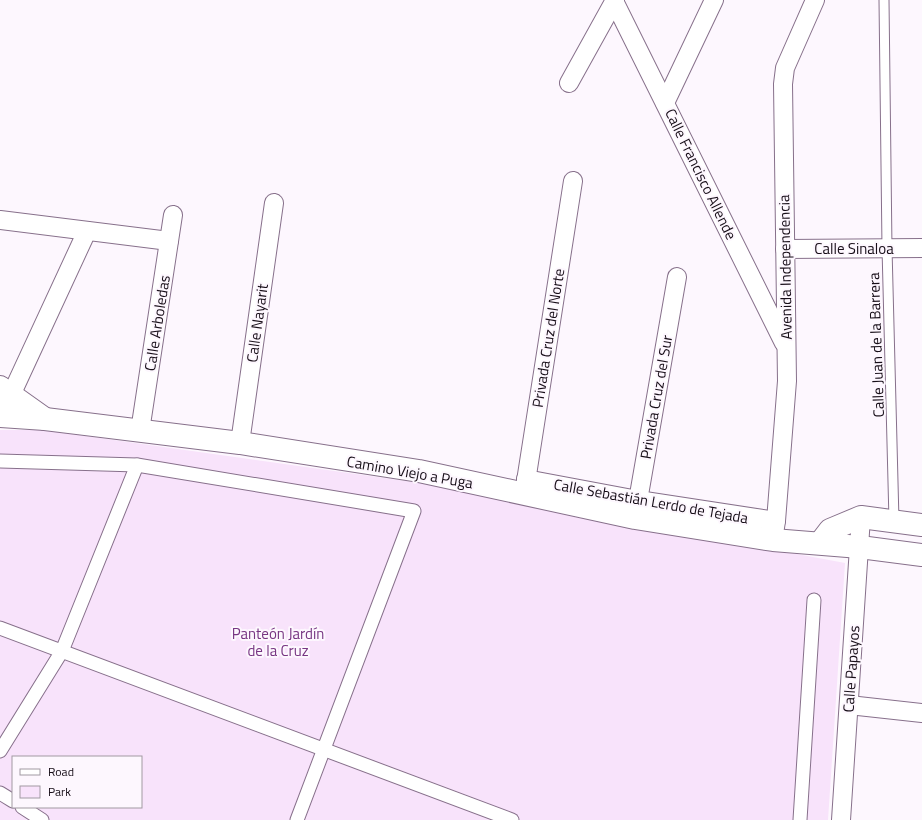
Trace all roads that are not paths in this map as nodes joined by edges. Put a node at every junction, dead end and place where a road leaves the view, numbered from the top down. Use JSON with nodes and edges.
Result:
{"nodes":[{"id":1,"x":714,"y":0,"type":"edge"},
{"id":2,"x":815,"y":0,"type":"edge"},
{"id":3,"x":884,"y":0,"type":"edge"},
{"id":4,"x":615,"y":1,"type":"edge"},
{"id":5,"x":569,"y":83,"type":"dead end"},
{"id":6,"x":665,"y":103,"type":"junction"},
{"id":7,"x":573,"y":181,"type":"dead end"},
{"id":8,"x":274,"y":203,"type":"dead end"},
{"id":9,"x":173,"y":215,"type":"dead end"},
{"id":10,"x":0,"y":220,"type":"edge"},
{"id":11,"x":87,"y":231,"type":"junction"},
{"id":12,"x":169,"y":241,"type":"junction"},
{"id":13,"x":785,"y":248,"type":"junction"},
{"id":14,"x":887,"y":248,"type":"junction"},
{"id":15,"x":922,"y":248,"type":"edge"},
{"id":16,"x":677,"y":277,"type":"dead end"},
{"id":17,"x":786,"y":348,"type":"junction"},
{"id":18,"x":6,"y":391,"type":"edge"},
{"id":19,"x":1,"y":416,"type":"edge"},
{"id":20,"x":45,"y":419,"type":"junction"},
{"id":21,"x":140,"y":431,"type":"junction"},
{"id":22,"x":240,"y":443,"type":"junction"},
{"id":23,"x":0,"y":461,"type":"edge"},
{"id":24,"x":137,"y":465,"type":"junction"},
{"id":25,"x":525,"y":487,"type":"junction"},
{"id":26,"x":637,"y":509,"type":"junction"},
{"id":27,"x":861,"y":517,"type":"junction"},
{"id":28,"x":894,"y":521,"type":"junction"},
{"id":29,"x":922,"y":525,"type":"edge"},
{"id":30,"x":774,"y":531,"type":"junction"},
{"id":31,"x":820,"y":543,"type":"junction"},
{"id":32,"x":860,"y":547,"type":"junction"},
{"id":33,"x":922,"y":555,"type":"edge"},
{"id":34,"x":814,"y":600,"type":"dead end"},
{"id":35,"x":0,"y":628,"type":"edge"},
{"id":36,"x":62,"y":651,"type":"junction"},
{"id":37,"x":848,"y":705,"type":"junction"},
{"id":38,"x":922,"y":713,"type":"edge"},
{"id":39,"x":324,"y":749,"type":"junction"},
{"id":40,"x":0,"y":751,"type":"edge"},
{"id":41,"x":0,"y":793,"type":"edge"},
{"id":42,"x":12,"y":800,"type":"edge"},
{"id":43,"x":24,"y":808,"type":"edge"},
{"id":44,"x":42,"y":820,"type":"edge"},
{"id":45,"x":297,"y":820,"type":"edge"},
{"id":46,"x":512,"y":820,"type":"edge"},
{"id":47,"x":800,"y":820,"type":"edge"},
{"id":48,"x":841,"y":820,"type":"edge"}],
"edges":[{"from":1,"to":6,"type":"street"},
{"from":2,"to":13,"type":"street","name":"Avenida Independencia"},
{"from":3,"to":14,"type":"lane","name":"Calle Juan de la Barrera"},
{"from":4,"to":5,"type":"street"},
{"from":4,"to":6,"type":"street","name":"Calle Francisco Allende"},
{"from":6,"to":17,"type":"street","name":"Calle Francisco Allende"},
{"from":7,"to":25,"type":"street","name":"Privada Cruz del Norte"},
{"from":8,"to":22,"type":"street","name":"Calle Nayarit"},
{"from":9,"to":12,"type":"street","name":"Calle Arboledas"},
{"from":10,"to":11,"type":"street"},
{"from":11,"to":12,"type":"street"},
{"from":11,"to":18,"type":"street"},
{"from":12,"to":21,"type":"street","name":"Calle Arboledas"},
{"from":13,"to":14,"type":"street","name":"Calle Sinaloa"},
{"from":13,"to":17,"type":"street","name":"Avenida Independencia"},
{"from":14,"to":15,"type":"street","name":"Calle Sinaloa"},
{"from":14,"to":28,"type":"lane","name":"Calle Juan de la Barrera"},
{"from":16,"to":26,"type":"street","name":"Privada Cruz del Sur"},
{"from":17,"to":30,"type":"street","name":"Avenida Independencia"},
{"from":18,"to":19,"type":"street"},
{"from":18,"to":20,"type":"street"},
{"from":19,"to":20,"type":"street"},
{"from":20,"to":21,"type":"street","name":"Camino Viejo a Puga"},
{"from":21,"to":22,"type":"street","name":"Camino Viejo a Puga"},
{"from":22,"to":25,"type":"street","name":"Camino Viejo a Puga"},
{"from":23,"to":24,"type":"street"},
{"from":24,"to":36,"type":"street"},
{"from":24,"to":39,"type":"street"},
{"from":25,"to":26,"type":"street","name":"Camino Viejo a Puga"},
{"from":26,"to":30,"type":"street","name":"Camino Viejo a Puga"},
{"from":27,"to":28,"type":"street"},
{"from":27,"to":31,"type":"street"},
{"from":27,"to":32,"type":"street","name":"Calle Papayos"},
{"from":28,"to":29,"type":"street"},
{"from":30,"to":31,"type":"street","name":"Camino Viejo a Puga"},
{"from":31,"to":32,"type":"street"},
{"from":32,"to":33,"type":"street"},
{"from":32,"to":37,"type":"street","name":"Calle Papayos"},
{"from":34,"to":47,"type":"street"},
{"from":35,"to":36,"type":"street"},
{"from":36,"to":39,"type":"street"},
{"from":36,"to":40,"type":"street"},
{"from":37,"to":38,"type":"street"},
{"from":37,"to":48,"type":"street","name":"Calle Papayos"},
{"from":39,"to":45,"type":"street"},
{"from":39,"to":46,"type":"street"},
{"from":41,"to":42,"type":"street"},
{"from":43,"to":44,"type":"street"}]}
